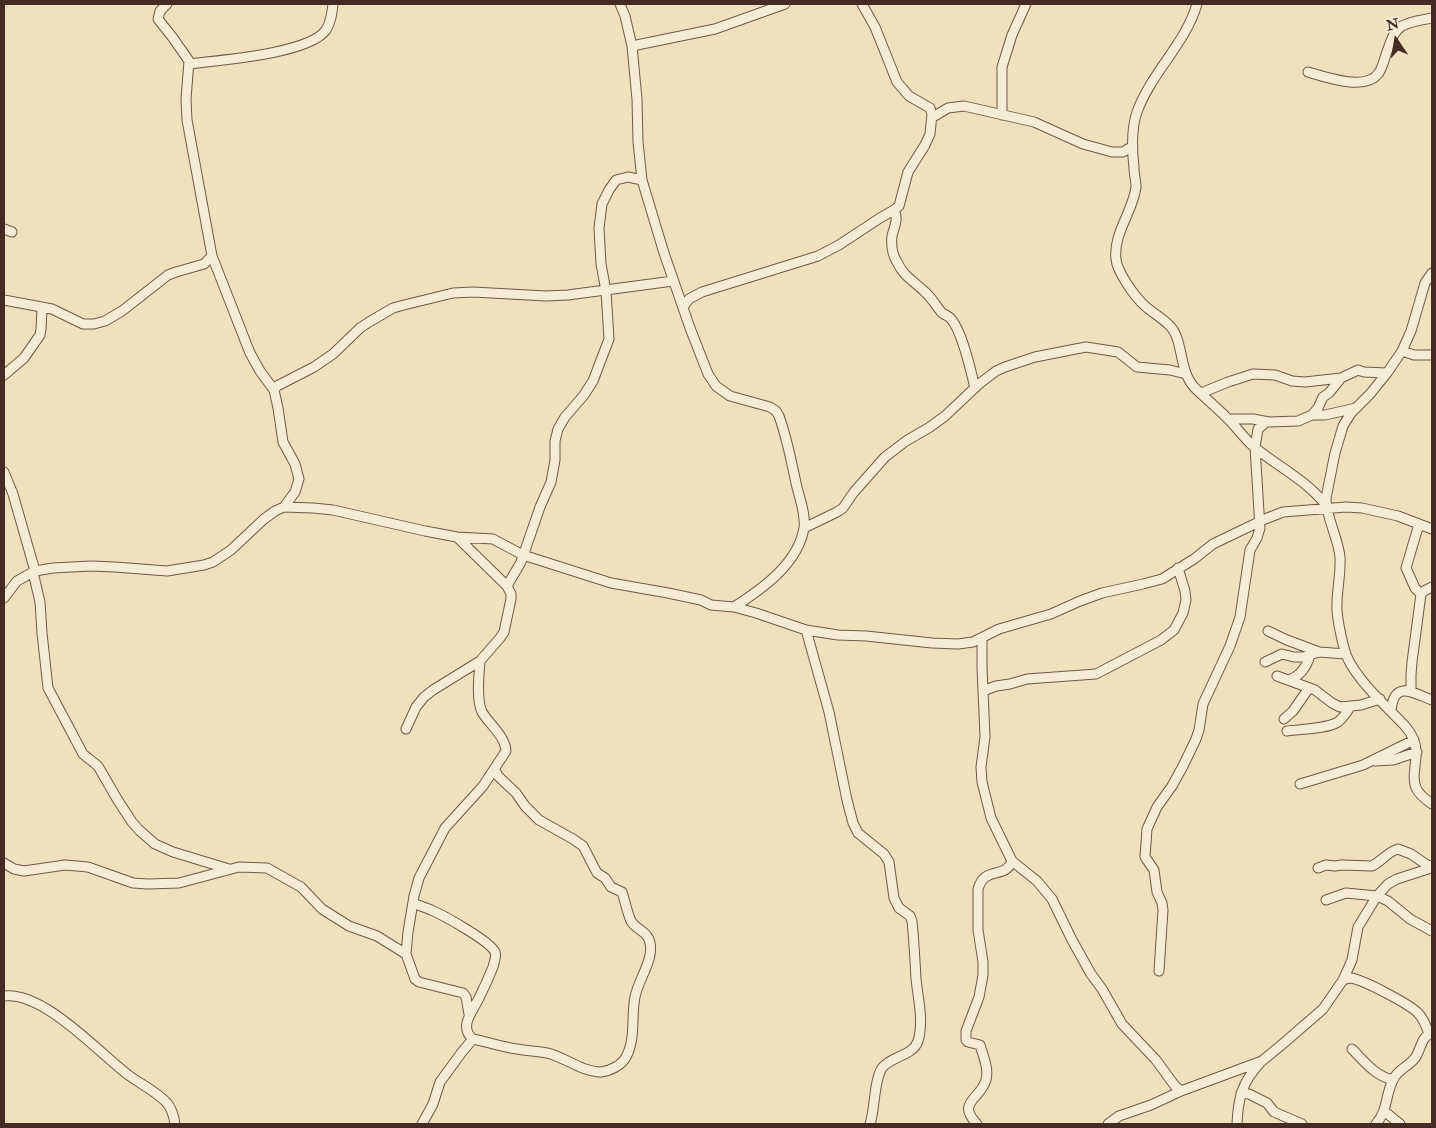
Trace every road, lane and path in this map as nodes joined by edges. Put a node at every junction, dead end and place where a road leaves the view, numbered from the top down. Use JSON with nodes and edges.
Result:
{"nodes":[{"id":1,"x":167,"y":4,"type":"edge"},
{"id":2,"x":333,"y":4,"type":"edge"},
{"id":3,"x":620,"y":4,"type":"edge"},
{"id":4,"x":785,"y":4,"type":"edge"},
{"id":5,"x":862,"y":4,"type":"edge"},
{"id":6,"x":1026,"y":4,"type":"edge"},
{"id":7,"x":1197,"y":4,"type":"edge"},
{"id":8,"x":1432,"y":18,"type":"edge"},
{"id":9,"x":632,"y":46,"type":"junction"},
{"id":10,"x":189,"y":64,"type":"junction"},
{"id":11,"x":1308,"y":72,"type":"dead end"},
{"id":12,"x":1002,"y":114,"type":"junction"},
{"id":13,"x":933,"y":117,"type":"junction"},
{"id":14,"x":1133,"y":146,"type":"junction"},
{"id":15,"x":642,"y":180,"type":"junction"},
{"id":16,"x":894,"y":210,"type":"junction"},
{"id":17,"x":212,"y":256,"type":"junction"},
{"id":18,"x":1432,"y":273,"type":"edge"},
{"id":19,"x":673,"y":281,"type":"junction"},
{"id":20,"x":606,"y":291,"type":"junction"},
{"id":21,"x":4,"y":300,"type":"edge"},
{"id":22,"x":683,"y":307,"type":"junction"},
{"id":23,"x":42,"y":308,"type":"junction"},
{"id":24,"x":1402,"y":351,"type":"junction"},
{"id":25,"x":1432,"y":356,"type":"edge"},
{"id":26,"x":1387,"y":373,"type":"junction"},
{"id":27,"x":1186,"y":374,"type":"junction"},
{"id":28,"x":4,"y":375,"type":"edge"},
{"id":29,"x":1341,"y":378,"type":"junction"},
{"id":30,"x":975,"y":388,"type":"junction"},
{"id":31,"x":274,"y":390,"type":"junction"},
{"id":32,"x":1201,"y":393,"type":"junction"},
{"id":33,"x":1357,"y":407,"type":"junction"},
{"id":34,"x":1312,"y":415,"type":"junction"},
{"id":35,"x":1229,"y":419,"type":"junction"},
{"id":36,"x":1266,"y":422,"type":"junction"},
{"id":37,"x":1255,"y":447,"type":"junction"},
{"id":38,"x":4,"y":472,"type":"edge"},
{"id":39,"x":284,"y":507,"type":"junction"},
{"id":40,"x":1326,"y":507,"type":"junction"},
{"id":41,"x":1260,"y":523,"type":"junction"},
{"id":42,"x":1419,"y":524,"type":"junction"},
{"id":43,"x":804,"y":528,"type":"junction"},
{"id":44,"x":1432,"y":529,"type":"edge"},
{"id":45,"x":457,"y":537,"type":"junction"},
{"id":46,"x":523,"y":555,"type":"junction"},
{"id":47,"x":1178,"y":568,"type":"junction"},
{"id":48,"x":34,"y":571,"type":"junction"},
{"id":49,"x":507,"y":586,"type":"junction"},
{"id":50,"x":1432,"y":587,"type":"edge"},
{"id":51,"x":1421,"y":594,"type":"junction"},
{"id":52,"x":4,"y":598,"type":"edge"},
{"id":53,"x":734,"y":607,"type":"junction"},
{"id":54,"x":806,"y":630,"type":"junction"},
{"id":55,"x":1268,"y":631,"type":"dead end"},
{"id":56,"x":982,"y":638,"type":"junction"},
{"id":57,"x":1315,"y":654,"type":"junction"},
{"id":58,"x":1346,"y":654,"type":"junction"},
{"id":59,"x":480,"y":662,"type":"junction"},
{"id":60,"x":1265,"y":662,"type":"dead end"},
{"id":61,"x":1277,"y":676,"type":"dead end"},
{"id":62,"x":1289,"y":680,"type":"junction"},
{"id":63,"x":1309,"y":688,"type":"junction"},
{"id":64,"x":1412,"y":690,"type":"junction"},
{"id":65,"x":983,"y":691,"type":"junction"},
{"id":66,"x":1380,"y":699,"type":"junction"},
{"id":67,"x":1432,"y":700,"type":"edge"},
{"id":68,"x":1350,"y":707,"type":"junction"},
{"id":69,"x":1391,"y":711,"type":"junction"},
{"id":70,"x":1284,"y":719,"type":"dead end"},
{"id":71,"x":406,"y":729,"type":"dead end"},
{"id":72,"x":1287,"y":731,"type":"dead end"},
{"id":73,"x":1414,"y":740,"type":"junction"},
{"id":74,"x":1417,"y":752,"type":"junction"},
{"id":75,"x":1372,"y":761,"type":"junction"},
{"id":76,"x":495,"y":770,"type":"junction"},
{"id":77,"x":1300,"y":784,"type":"dead end"},
{"id":78,"x":1432,"y":804,"type":"edge"},
{"id":79,"x":1012,"y":861,"type":"junction"},
{"id":80,"x":4,"y":863,"type":"edge"},
{"id":81,"x":1431,"y":866,"type":"edge"},
{"id":82,"x":1318,"y":868,"type":"dead end"},
{"id":83,"x":229,"y":869,"type":"junction"},
{"id":84,"x":1377,"y":896,"type":"junction"},
{"id":85,"x":1326,"y":900,"type":"dead end"},
{"id":86,"x":413,"y":904,"type":"junction"},
{"id":87,"x":1432,"y":931,"type":"edge"},
{"id":88,"x":406,"y":954,"type":"junction"},
{"id":89,"x":1159,"y":972,"type":"dead end"},
{"id":90,"x":1343,"y":980,"type":"junction"},
{"id":91,"x":4,"y":996,"type":"edge"},
{"id":92,"x":469,"y":1014,"type":"junction"},
{"id":93,"x":1431,"y":1033,"type":"edge"},
{"id":94,"x":473,"y":1039,"type":"junction"},
{"id":95,"x":1352,"y":1049,"type":"dead end"},
{"id":96,"x":1262,"y":1060,"type":"junction"},
{"id":97,"x":1393,"y":1080,"type":"junction"},
{"id":98,"x":1181,"y":1091,"type":"junction"},
{"id":99,"x":1241,"y":1093,"type":"junction"},
{"id":100,"x":1384,"y":1111,"type":"junction"},
{"id":101,"x":176,"y":1124,"type":"edge"},
{"id":102,"x":422,"y":1124,"type":"edge"},
{"id":103,"x":870,"y":1124,"type":"edge"},
{"id":104,"x":977,"y":1124,"type":"edge"},
{"id":105,"x":1108,"y":1124,"type":"edge"},
{"id":106,"x":1237,"y":1124,"type":"edge"},
{"id":107,"x":1301,"y":1124,"type":"edge"},
{"id":108,"x":1376,"y":1124,"type":"edge"},
{"id":109,"x":1400,"y":1124,"type":"edge"}],
"edges":[{"from":1,"to":10,"type":"street"},
{"from":2,"to":10,"type":"street"},
{"from":3,"to":9,"type":"street"},
{"from":4,"to":9,"type":"street"},
{"from":5,"to":13,"type":"street"},
{"from":6,"to":12,"type":"street"},
{"from":7,"to":14,"type":"street"},
{"from":8,"to":11,"type":"street"},
{"from":9,"to":15,"type":"street"},
{"from":10,"to":17,"type":"street"},
{"from":12,"to":13,"type":"street"},
{"from":12,"to":14,"type":"street"},
{"from":13,"to":16,"type":"street"},
{"from":14,"to":27,"type":"street"},
{"from":15,"to":19,"type":"street"},
{"from":15,"to":20,"type":"street"},
{"from":16,"to":22,"type":"street"},
{"from":16,"to":30,"type":"street"},
{"from":17,"to":23,"type":"street"},
{"from":17,"to":31,"type":"street"},
{"from":18,"to":24,"type":"street"},
{"from":19,"to":20,"type":"street"},
{"from":19,"to":22,"type":"street"},
{"from":20,"to":31,"type":"street"},
{"from":20,"to":46,"type":"street"},
{"from":21,"to":23,"type":"street"},
{"from":22,"to":43,"type":"street"},
{"from":23,"to":28,"type":"street"},
{"from":24,"to":25,"type":"street"},
{"from":24,"to":26,"type":"street"},
{"from":26,"to":29,"type":"street"},
{"from":26,"to":33,"type":"street"},
{"from":27,"to":30,"type":"street"},
{"from":27,"to":32,"type":"street"},
{"from":29,"to":32,"type":"street"},
{"from":29,"to":34,"type":"street"},
{"from":30,"to":43,"type":"street"},
{"from":31,"to":39,"type":"street"},
{"from":32,"to":35,"type":"street"},
{"from":33,"to":34,"type":"street"},
{"from":33,"to":40,"type":"street"},
{"from":34,"to":36,"type":"street"},
{"from":35,"to":36,"type":"street"},
{"from":35,"to":37,"type":"street"},
{"from":36,"to":37,"type":"street"},
{"from":37,"to":40,"type":"street"},
{"from":37,"to":41,"type":"street"},
{"from":38,"to":48,"type":"street"},
{"from":39,"to":45,"type":"street"},
{"from":39,"to":48,"type":"street"},
{"from":40,"to":41,"type":"street"},
{"from":40,"to":42,"type":"street"},
{"from":40,"to":58,"type":"street"},
{"from":41,"to":47,"type":"street"},
{"from":41,"to":89,"type":"street"},
{"from":42,"to":44,"type":"street"},
{"from":42,"to":51,"type":"street"},
{"from":43,"to":53,"type":"street"},
{"from":45,"to":46,"type":"street"},
{"from":45,"to":49,"type":"street"},
{"from":46,"to":49,"type":"street"},
{"from":46,"to":53,"type":"street"},
{"from":47,"to":56,"type":"street"},
{"from":47,"to":65,"type":"street"},
{"from":48,"to":52,"type":"street"},
{"from":48,"to":83,"type":"street"},
{"from":49,"to":59,"type":"street"},
{"from":50,"to":51,"type":"street"},
{"from":51,"to":64,"type":"street"},
{"from":53,"to":54,"type":"street"},
{"from":54,"to":56,"type":"street"},
{"from":54,"to":103,"type":"street"},
{"from":55,"to":57,"type":"street"},
{"from":56,"to":65,"type":"street"},
{"from":57,"to":58,"type":"street"},
{"from":57,"to":60,"type":"street"},
{"from":57,"to":62,"type":"street"},
{"from":58,"to":66,"type":"street"},
{"from":59,"to":71,"type":"street"},
{"from":59,"to":76,"type":"street"},
{"from":61,"to":62,"type":"street"},
{"from":62,"to":63,"type":"street"},
{"from":63,"to":68,"type":"street"},
{"from":63,"to":70,"type":"street"},
{"from":64,"to":67,"type":"street"},
{"from":64,"to":69,"type":"street"},
{"from":65,"to":79,"type":"street"},
{"from":66,"to":68,"type":"street"},
{"from":66,"to":69,"type":"street"},
{"from":68,"to":72,"type":"street"},
{"from":69,"to":73,"type":"street"},
{"from":73,"to":74,"type":"street"},
{"from":73,"to":75,"type":"street"},
{"from":74,"to":75,"type":"street"},
{"from":74,"to":78,"type":"street"},
{"from":75,"to":77,"type":"street"},
{"from":76,"to":86,"type":"street"},
{"from":76,"to":94,"type":"street"},
{"from":79,"to":98,"type":"street"},
{"from":79,"to":104,"type":"street"},
{"from":80,"to":83,"type":"street"},
{"from":81,"to":82,"type":"street"},
{"from":81,"to":84,"type":"street"},
{"from":83,"to":88,"type":"street"},
{"from":84,"to":85,"type":"street"},
{"from":84,"to":87,"type":"street"},
{"from":84,"to":90,"type":"street"},
{"from":86,"to":88,"type":"street"},
{"from":86,"to":92,"type":"street"},
{"from":88,"to":92,"type":"street"},
{"from":90,"to":93,"type":"street"},
{"from":90,"to":96,"type":"street"},
{"from":91,"to":101,"type":"street"},
{"from":92,"to":94,"type":"street"},
{"from":93,"to":97,"type":"street"},
{"from":94,"to":102,"type":"street"},
{"from":95,"to":97,"type":"street"},
{"from":96,"to":98,"type":"street"},
{"from":96,"to":99,"type":"street"},
{"from":97,"to":100,"type":"street"},
{"from":98,"to":105,"type":"street"},
{"from":99,"to":106,"type":"street"},
{"from":99,"to":107,"type":"street"},
{"from":100,"to":108,"type":"street"},
{"from":100,"to":109,"type":"street"}]}
